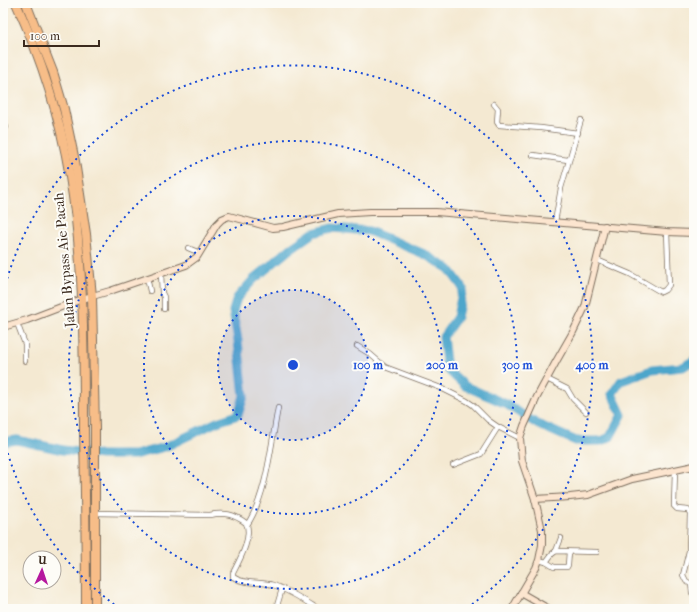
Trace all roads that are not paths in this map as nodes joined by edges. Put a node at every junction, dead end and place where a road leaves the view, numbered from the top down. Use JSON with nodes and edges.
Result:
{"nodes":[{"id":1,"x":16,"y":3,"type":"edge"},
{"id":2,"x":26,"y":3,"type":"edge"},
{"id":3,"x":494,"y":104,"type":"dead end"},
{"id":4,"x":582,"y":120,"type":"dead end"},
{"id":5,"x":578,"y":133,"type":"junction"},
{"id":6,"x":532,"y":155,"type":"dead end"},
{"id":7,"x":568,"y":160,"type":"junction"},
{"id":8,"x":555,"y":222,"type":"junction"},
{"id":9,"x":605,"y":226,"type":"junction"},
{"id":10,"x":667,"y":232,"type":"junction"},
{"id":11,"x":694,"y":232,"type":"edge"},
{"id":12,"x":188,"y":248,"type":"dead end"},
{"id":13,"x":200,"y":253,"type":"junction"},
{"id":14,"x":597,"y":260,"type":"junction"},
{"id":15,"x":161,"y":273,"type":"junction"},
{"id":16,"x":147,"y":278,"type":"junction"},
{"id":17,"x":150,"y":291,"type":"dead end"},
{"id":18,"x":92,"y":296,"type":"junction"},
{"id":19,"x":82,"y":299,"type":"junction"},
{"id":20,"x":164,"y":309,"type":"dead end"},
{"id":21,"x":17,"y":323,"type":"junction"},
{"id":22,"x":3,"y":327,"type":"edge"},
{"id":23,"x":357,"y":346,"type":"dead end"},
{"id":24,"x":25,"y":361,"type":"dead end"},
{"id":25,"x":547,"y":379,"type":"junction"},
{"id":26,"x":278,"y":408,"type":"dead end"},
{"id":27,"x":586,"y":412,"type":"dead end"},
{"id":28,"x":498,"y":427,"type":"junction"},
{"id":29,"x":520,"y":438,"type":"junction"},
{"id":30,"x":453,"y":465,"type":"dead end"},
{"id":31,"x":694,"y":466,"type":"edge"},
{"id":32,"x":675,"y":470,"type":"junction"},
{"id":33,"x":535,"y":499,"type":"junction"},
{"id":34,"x":96,"y":514,"type":"junction"},
{"id":35,"x":247,"y":525,"type":"junction"},
{"id":36,"x":561,"y":538,"type":"dead end"},
{"id":37,"x":556,"y":551,"type":"junction"},
{"id":38,"x":569,"y":552,"type":"junction"},
{"id":39,"x":597,"y":552,"type":"dead end"},
{"id":40,"x":539,"y":560,"type":"junction"},
{"id":41,"x":546,"y":562,"type":"junction"},
{"id":42,"x":282,"y":589,"type":"junction"},
{"id":43,"x":521,"y":593,"type":"junction"},
{"id":44,"x":692,"y":593,"type":"dead end"},
{"id":45,"x":86,"y":609,"type":"edge"},
{"id":46,"x":95,"y":609,"type":"edge"},
{"id":47,"x":276,"y":609,"type":"edge"},
{"id":48,"x":318,"y":609,"type":"edge"},
{"id":49,"x":512,"y":609,"type":"edge"},
{"id":50,"x":549,"y":609,"type":"edge"}],
"edges":[{"from":1,"to":19,"type":"highway","name":"Jalan Bypass Aie Pacah"},
{"from":2,"to":18,"type":"highway","name":"Jalan Bypass Aie Pacah"},
{"from":3,"to":5,"type":"street"},
{"from":4,"to":5,"type":"street"},
{"from":5,"to":7,"type":"street"},
{"from":6,"to":7,"type":"street"},
{"from":7,"to":8,"type":"street"},
{"from":8,"to":9,"type":"street"},
{"from":8,"to":13,"type":"street"},
{"from":9,"to":10,"type":"street"},
{"from":9,"to":14,"type":"street"},
{"from":10,"to":11,"type":"street"},
{"from":10,"to":14,"type":"street"},
{"from":12,"to":13,"type":"street"},
{"from":13,"to":15,"type":"street"},
{"from":14,"to":25,"type":"street"},
{"from":15,"to":16,"type":"street"},
{"from":15,"to":20,"type":"street"},
{"from":16,"to":17,"type":"street"},
{"from":16,"to":18,"type":"street"},
{"from":18,"to":19,"type":"street"},
{"from":18,"to":34,"type":"highway","name":"Jalan Bypass Aie Pacah"},
{"from":19,"to":21,"type":"street"},
{"from":19,"to":45,"type":"highway","name":"Jalan Bypass Aie Pacah"},
{"from":21,"to":22,"type":"street"},
{"from":21,"to":24,"type":"street"},
{"from":23,"to":28,"type":"street"},
{"from":25,"to":27,"type":"street"},
{"from":25,"to":29,"type":"street"},
{"from":26,"to":35,"type":"street"},
{"from":28,"to":29,"type":"street"},
{"from":28,"to":30,"type":"street"},
{"from":29,"to":33,"type":"street"},
{"from":31,"to":32,"type":"street"},
{"from":32,"to":33,"type":"street"},
{"from":32,"to":44,"type":"street"},
{"from":33,"to":40,"type":"street"},
{"from":34,"to":35,"type":"street"},
{"from":34,"to":46,"type":"highway"},
{"from":35,"to":42,"type":"street"},
{"from":36,"to":37,"type":"street"},
{"from":37,"to":38,"type":"street"},
{"from":37,"to":41,"type":"street"},
{"from":38,"to":39,"type":"street"},
{"from":38,"to":41,"type":"street"},
{"from":40,"to":41,"type":"street"},
{"from":40,"to":43,"type":"street"},
{"from":42,"to":47,"type":"street"},
{"from":42,"to":48,"type":"street"},
{"from":43,"to":49,"type":"street"},
{"from":43,"to":50,"type":"street"}]}
